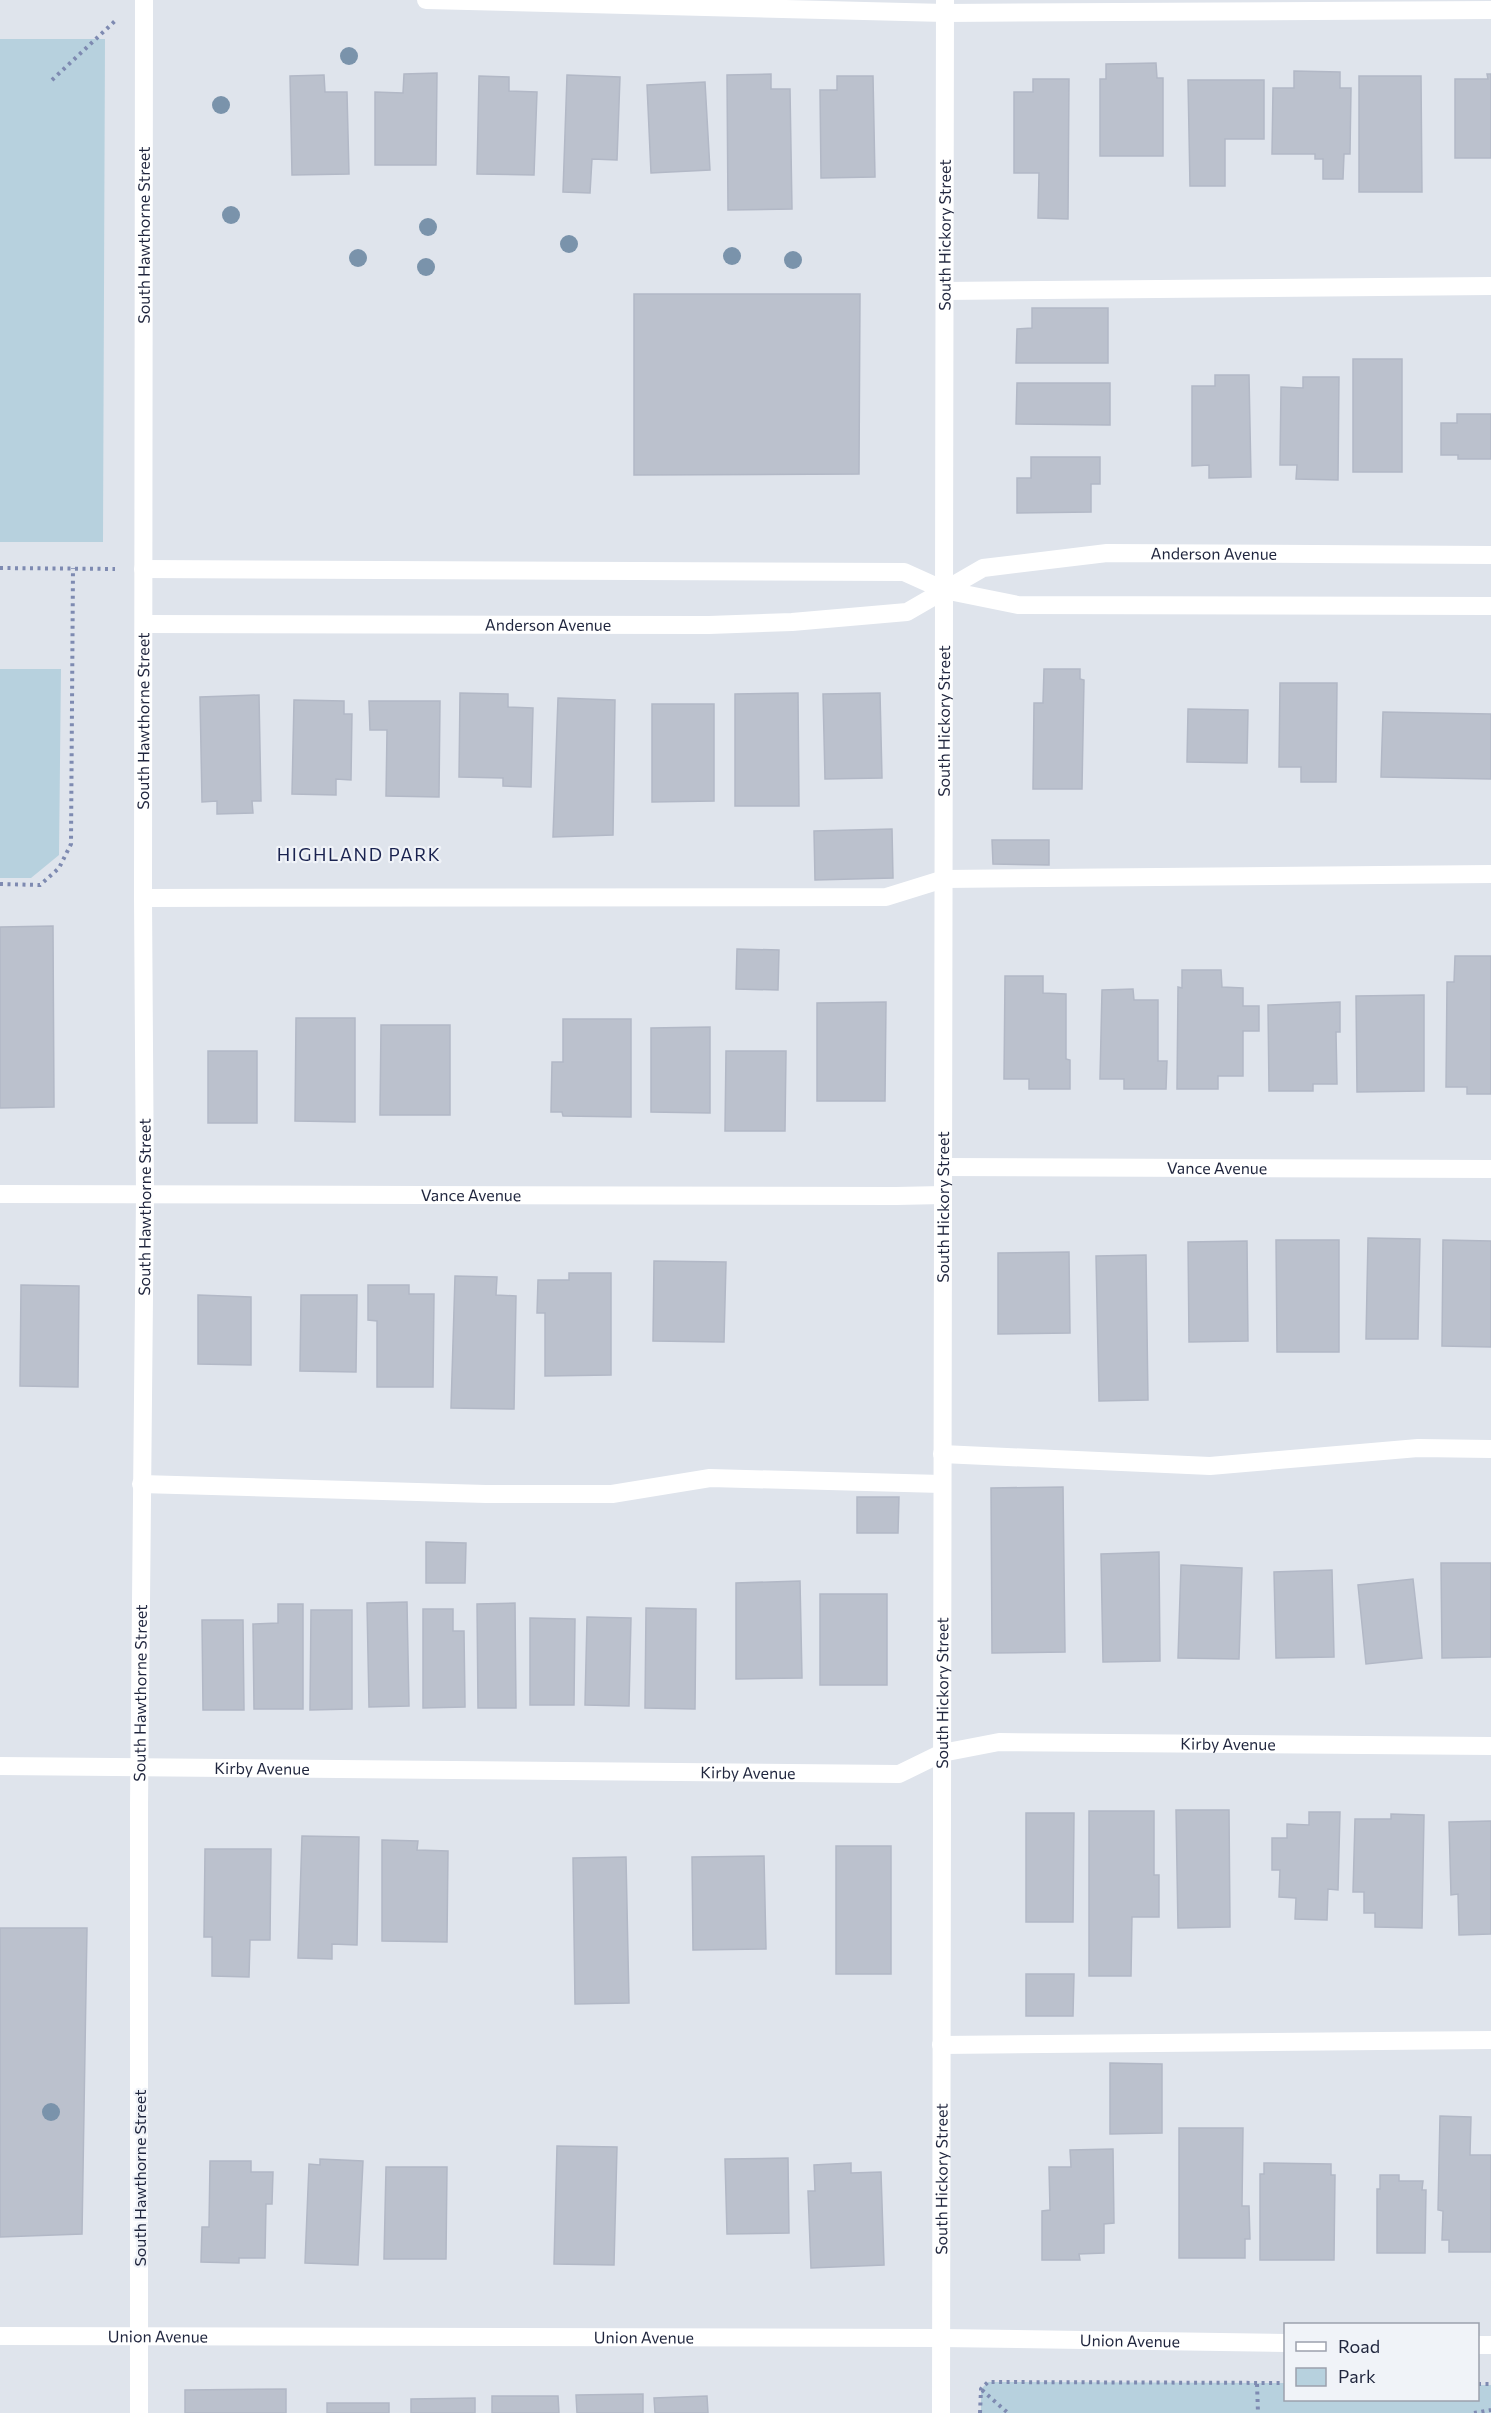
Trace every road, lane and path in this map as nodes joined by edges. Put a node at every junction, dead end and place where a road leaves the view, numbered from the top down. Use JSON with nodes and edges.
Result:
{"nodes":[{"id":1,"x":144,"y":0,"type":"edge"},
{"id":2,"x":426,"y":0,"type":"edge"},
{"id":3,"x":945,"y":6,"type":"edge"},
{"id":4,"x":1491,"y":10,"type":"edge"},
{"id":5,"x":120,"y":16,"type":"dead end"},
{"id":6,"x":52,"y":80,"type":"dead end"},
{"id":7,"x":1491,"y":286,"type":"edge"},
{"id":8,"x":945,"y":291,"type":"junction"},
{"id":9,"x":1491,"y":555,"type":"edge"},
{"id":10,"x":0,"y":568,"type":"edge"},
{"id":11,"x":72,"y":568,"type":"junction"},
{"id":12,"x":143,"y":569,"type":"junction"},
{"id":13,"x":944,"y":590,"type":"junction"},
{"id":14,"x":1491,"y":606,"type":"edge"},
{"id":15,"x":144,"y":624,"type":"junction"},
{"id":16,"x":1491,"y":874,"type":"edge"},
{"id":17,"x":944,"y":879,"type":"junction"},
{"id":18,"x":0,"y":884,"type":"edge"},
{"id":19,"x":143,"y":898,"type":"junction"},
{"id":20,"x":943,"y":1167,"type":"junction"},
{"id":21,"x":1491,"y":1169,"type":"edge"},
{"id":22,"x":0,"y":1194,"type":"edge"},
{"id":23,"x":943,"y":1195,"type":"junction"},
{"id":24,"x":145,"y":1196,"type":"junction"},
{"id":25,"x":1491,"y":1449,"type":"edge"},
{"id":26,"x":942,"y":1454,"type":"junction"},
{"id":27,"x":141,"y":1484,"type":"junction"},
{"id":28,"x":942,"y":1484,"type":"junction"},
{"id":29,"x":1491,"y":1746,"type":"edge"},
{"id":30,"x":942,"y":1753,"type":"junction"},
{"id":31,"x":0,"y":1766,"type":"edge"},
{"id":32,"x":141,"y":1767,"type":"junction"},
{"id":33,"x":1491,"y":2040,"type":"edge"},
{"id":34,"x":941,"y":2045,"type":"junction"},
{"id":35,"x":0,"y":2336,"type":"edge"},
{"id":36,"x":139,"y":2336,"type":"junction"},
{"id":37,"x":941,"y":2338,"type":"junction"},
{"id":38,"x":1284,"y":2343,"type":"edge"},
{"id":39,"x":1257,"y":2383,"type":"junction"},
{"id":40,"x":1284,"y":2384,"type":"edge"},
{"id":41,"x":981,"y":2389,"type":"junction"},
{"id":42,"x":1491,"y":2410,"type":"edge"},
{"id":43,"x":139,"y":2413,"type":"edge"},
{"id":44,"x":941,"y":2413,"type":"edge"},
{"id":45,"x":980,"y":2413,"type":"edge"},
{"id":46,"x":1008,"y":2413,"type":"edge"},
{"id":47,"x":1258,"y":2413,"type":"edge"},
{"id":48,"x":1474,"y":2413,"type":"edge"}],
"edges":[{"from":1,"to":12,"type":"street","name":"South Hawthorne Street"},
{"from":2,"to":3,"type":"street"},
{"from":3,"to":4,"type":"street"},
{"from":3,"to":8,"type":"street","name":"South Hickory Street"},
{"from":5,"to":6,"type":"path"},
{"from":7,"to":8,"type":"street"},
{"from":8,"to":13,"type":"street","name":"South Hickory Street"},
{"from":9,"to":13,"type":"street","name":"Anderson Avenue"},
{"from":10,"to":11,"type":"path"},
{"from":11,"to":12,"type":"path"},
{"from":11,"to":18,"type":"path"},
{"from":12,"to":13,"type":"street"},
{"from":12,"to":15,"type":"street","name":"South Hawthorne Street"},
{"from":13,"to":14,"type":"street"},
{"from":13,"to":15,"type":"street","name":"Anderson Avenue"},
{"from":13,"to":17,"type":"street","name":"South Hickory Street"},
{"from":15,"to":19,"type":"street","name":"South Hawthorne Street"},
{"from":16,"to":17,"type":"street"},
{"from":17,"to":19,"type":"street"},
{"from":17,"to":20,"type":"street","name":"South Hickory Street"},
{"from":19,"to":24,"type":"street","name":"South Hawthorne Street"},
{"from":20,"to":21,"type":"street","name":"Vance Avenue"},
{"from":20,"to":23,"type":"street","name":"South Hickory Street"},
{"from":22,"to":24,"type":"street","name":"Vance Avenue"},
{"from":23,"to":24,"type":"street","name":"Vance Avenue"},
{"from":23,"to":26,"type":"street","name":"South Hickory Street"},
{"from":24,"to":27,"type":"street","name":"South Hawthorne Street"},
{"from":25,"to":26,"type":"street"},
{"from":26,"to":28,"type":"street","name":"South Hickory Street"},
{"from":27,"to":28,"type":"street"},
{"from":27,"to":32,"type":"street","name":"South Hawthorne Street"},
{"from":28,"to":30,"type":"street","name":"South Hickory Street"},
{"from":29,"to":30,"type":"street","name":"Kirby Avenue"},
{"from":30,"to":32,"type":"street","name":"Kirby Avenue"},
{"from":30,"to":34,"type":"street","name":"South Hickory Street"},
{"from":31,"to":32,"type":"street","name":"Kirby Avenue"},
{"from":32,"to":36,"type":"street","name":"South Hawthorne Street"},
{"from":33,"to":34,"type":"street"},
{"from":34,"to":37,"type":"street","name":"South Hickory Street"},
{"from":35,"to":36,"type":"street","name":"Union Avenue"},
{"from":36,"to":37,"type":"street","name":"Union Avenue"},
{"from":36,"to":43,"type":"street","name":"South Hawthorne Street"},
{"from":37,"to":38,"type":"street","name":"Union Avenue"},
{"from":37,"to":44,"type":"street","name":"South Hickory Street"},
{"from":39,"to":40,"type":"path"},
{"from":39,"to":41,"type":"path"},
{"from":39,"to":47,"type":"path"},
{"from":41,"to":45,"type":"path"},
{"from":41,"to":46,"type":"path"},
{"from":42,"to":48,"type":"path"}]}
